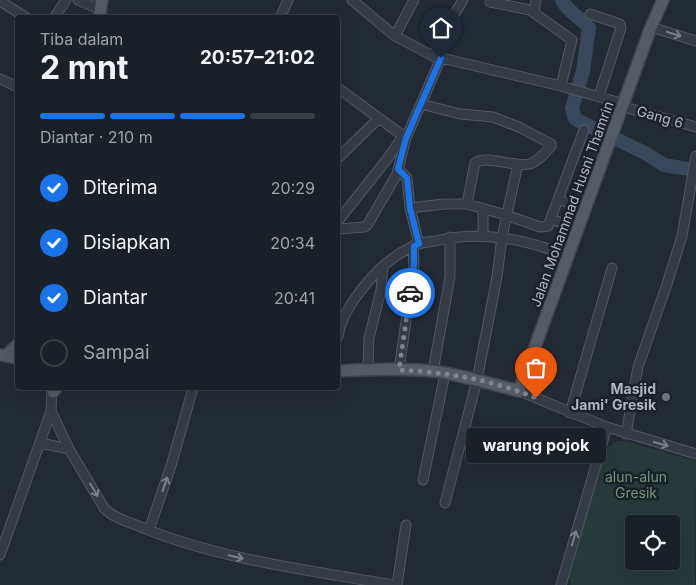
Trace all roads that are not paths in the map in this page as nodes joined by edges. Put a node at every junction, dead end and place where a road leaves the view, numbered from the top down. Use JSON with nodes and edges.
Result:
{"nodes":[{"id":1,"x":66,"y":0,"type":"edge"},
{"id":2,"x":78,"y":0,"type":"edge"},
{"id":3,"x":288,"y":0,"type":"edge"},
{"id":4,"x":352,"y":0,"type":"edge"},
{"id":5,"x":414,"y":0,"type":"edge"},
{"id":6,"x":462,"y":0,"type":"edge"},
{"id":7,"x":536,"y":0,"type":"edge"},
{"id":8,"x":663,"y":0,"type":"edge"},
{"id":9,"x":0,"y":1,"type":"edge"},
{"id":10,"x":490,"y":2,"type":"dead end"},
{"id":11,"x":101,"y":9,"type":"edge"},
{"id":12,"x":534,"y":12,"type":"junction"},
{"id":13,"x":590,"y":14,"type":"dead end"},
{"id":14,"x":22,"y":15,"type":"edge"},
{"id":15,"x":56,"y":15,"type":"edge"},
{"id":16,"x":281,"y":15,"type":"edge"},
{"id":17,"x":651,"y":26,"type":"junction"},
{"id":18,"x":395,"y":36,"type":"junction"},
{"id":19,"x":696,"y":41,"type":"edge"},
{"id":20,"x":437,"y":57,"type":"junction"},
{"id":21,"x":0,"y":79,"type":"edge"},
{"id":22,"x":15,"y":86,"type":"edge"},
{"id":23,"x":561,"y":86,"type":"junction"},
{"id":24,"x":340,"y":90,"type":"edge"},
{"id":25,"x":599,"y":96,"type":"junction"},
{"id":26,"x":421,"y":104,"type":"junction"},
{"id":27,"x":624,"y":106,"type":"junction"},
{"id":28,"x":378,"y":119,"type":"junction"},
{"id":29,"x":696,"y":127,"type":"edge"},
{"id":30,"x":584,"y":130,"type":"dead end"},
{"id":31,"x":405,"y":137,"type":"junction"},
{"id":32,"x":340,"y":156,"type":"edge"},
{"id":33,"x":695,"y":160,"type":"edge"},
{"id":34,"x":518,"y":164,"type":"junction"},
{"id":35,"x":398,"y":169,"type":"junction"},
{"id":36,"x":558,"y":199,"type":"junction"},
{"id":37,"x":467,"y":204,"type":"junction"},
{"id":38,"x":410,"y":208,"type":"junction"},
{"id":39,"x":484,"y":208,"type":"junction"},
{"id":40,"x":585,"y":209,"type":"junction"},
{"id":41,"x":506,"y":215,"type":"junction"},
{"id":42,"x":340,"y":218,"type":"edge"},
{"id":43,"x":551,"y":219,"type":"junction"},
{"id":44,"x":540,"y":227,"type":"junction"},
{"id":45,"x":340,"y":229,"type":"edge"},
{"id":46,"x":578,"y":229,"type":"junction"},
{"id":47,"x":483,"y":235,"type":"junction"},
{"id":48,"x":502,"y":236,"type":"junction"},
{"id":49,"x":450,"y":237,"type":"junction"},
{"id":50,"x":532,"y":243,"type":"junction"},
{"id":51,"x":416,"y":245,"type":"junction"},
{"id":52,"x":568,"y":256,"type":"junction"},
{"id":53,"x":383,"y":266,"type":"junction"},
{"id":54,"x":612,"y":268,"type":"dead end"},
{"id":55,"x":340,"y":332,"type":"edge"},
{"id":56,"x":368,"y":369,"type":"junction"},
{"id":57,"x":399,"y":370,"type":"junction"},
{"id":58,"x":340,"y":371,"type":"edge"},
{"id":59,"x":439,"y":372,"type":"junction"},
{"id":60,"x":477,"y":380,"type":"junction"},
{"id":61,"x":53,"y":390,"type":"edge"},
{"id":62,"x":192,"y":390,"type":"edge"},
{"id":63,"x":519,"y":391,"type":"junction"},
{"id":64,"x":51,"y":412,"type":"junction"},
{"id":65,"x":570,"y":413,"type":"junction"},
{"id":66,"x":607,"y":428,"type":"junction"},
{"id":67,"x":626,"y":434,"type":"junction"},
{"id":68,"x":40,"y":443,"type":"junction"},
{"id":69,"x":68,"y":448,"type":"junction"},
{"id":70,"x":696,"y":454,"type":"edge"},
{"id":71,"x":423,"y":480,"type":"dead end"},
{"id":72,"x":445,"y":503,"type":"dead end"},
{"id":73,"x":406,"y":525,"type":"dead end"},
{"id":74,"x":149,"y":530,"type":"junction"},
{"id":75,"x":0,"y":555,"type":"edge"},
{"id":76,"x":393,"y":585,"type":"edge"},
{"id":77,"x":397,"y":585,"type":"edge"},
{"id":78,"x":561,"y":585,"type":"edge"}],
"edges":[{"from":1,"to":15,"type":"street"},
{"from":2,"to":11,"type":"street"},
{"from":3,"to":16,"type":"street"},
{"from":4,"to":18,"type":"street","name":"Gang 6"},
{"from":5,"to":18,"type":"street"},
{"from":6,"to":20,"type":"street"},
{"from":7,"to":12,"type":"street"},
{"from":8,"to":17,"type":"main road","name":"Jalan Mohammad Husni Thamrin"},
{"from":9,"to":14,"type":"street"},
{"from":10,"to":12,"type":"street"},
{"from":12,"to":23,"type":"street"},
{"from":13,"to":25,"type":"street"},
{"from":17,"to":19,"type":"street","one_way":true},
{"from":17,"to":27,"type":"main road","name":"Jalan Mohammad Husni Thamrin"},
{"from":18,"to":20,"type":"street","name":"Gang 6"},
{"from":20,"to":23,"type":"street","name":"Gang 6"},
{"from":20,"to":26,"type":"street"},
{"from":21,"to":22,"type":"street"},
{"from":23,"to":25,"type":"street","name":"Gang 6"},
{"from":24,"to":28,"type":"street"},
{"from":25,"to":27,"type":"street","name":"Gang 6"},
{"from":26,"to":31,"type":"street"},
{"from":26,"to":34,"type":"street"},
{"from":27,"to":29,"type":"street","name":"Gang 6"},
{"from":27,"to":40,"type":"main road","name":"Jalan Mohammad Husni Thamrin"},
{"from":28,"to":31,"type":"street"},
{"from":28,"to":32,"type":"street"},
{"from":30,"to":36,"type":"street"},
{"from":31,"to":35,"type":"street"},
{"from":31,"to":42,"type":"street"},
{"from":33,"to":67,"type":"street"},
{"from":34,"to":37,"type":"street"},
{"from":34,"to":41,"type":"street"},
{"from":35,"to":38,"type":"street"},
{"from":35,"to":45,"type":"street"},
{"from":36,"to":40,"type":"street"},
{"from":36,"to":43,"type":"street"},
{"from":37,"to":38,"type":"street"},
{"from":37,"to":39,"type":"street"},
{"from":38,"to":51,"type":"street"},
{"from":39,"to":41,"type":"street"},
{"from":39,"to":47,"type":"street"},
{"from":40,"to":46,"type":"main road","name":"Jalan Mohammad Husni Thamrin"},
{"from":41,"to":44,"type":"street"},
{"from":41,"to":48,"type":"street"},
{"from":43,"to":44,"type":"street"},
{"from":43,"to":46,"type":"street"},
{"from":44,"to":50,"type":"street"},
{"from":46,"to":52,"type":"main road","name":"Jalan Mohammad Husni Thamrin"},
{"from":47,"to":48,"type":"street"},
{"from":47,"to":49,"type":"street"},
{"from":48,"to":50,"type":"street"},
{"from":48,"to":60,"type":"street"},
{"from":49,"to":51,"type":"street"},
{"from":49,"to":59,"type":"street"},
{"from":50,"to":52,"type":"street"},
{"from":51,"to":53,"type":"street"},
{"from":51,"to":57,"type":"street"},
{"from":52,"to":63,"type":"main road","name":"Jalan Mohammad Husni Thamrin"},
{"from":53,"to":55,"type":"street"},
{"from":53,"to":56,"type":"street"},
{"from":54,"to":65,"type":"street"},
{"from":56,"to":57,"type":"main road"},
{"from":56,"to":58,"type":"main road"},
{"from":57,"to":59,"type":"main road"},
{"from":59,"to":60,"type":"main road"},
{"from":59,"to":71,"type":"street"},
{"from":60,"to":63,"type":"main road"},
{"from":60,"to":72,"type":"street"},
{"from":61,"to":64,"type":"street"},
{"from":74,"to":62,"type":"street","one_way":true},
{"from":63,"to":65,"type":"street"},
{"from":64,"to":68,"type":"street"},
{"from":64,"to":69,"type":"street"},
{"from":65,"to":66,"type":"street"},
{"from":66,"to":67,"type":"street"},
{"from":78,"to":66,"type":"street","one_way":true},
{"from":67,"to":70,"type":"street","one_way":true},
{"from":68,"to":69,"type":"street"},
{"from":68,"to":75,"type":"street"},
{"from":69,"to":74,"type":"street","one_way":true},
{"from":73,"to":77,"type":"street"},
{"from":74,"to":76,"type":"street","one_way":true}]}
